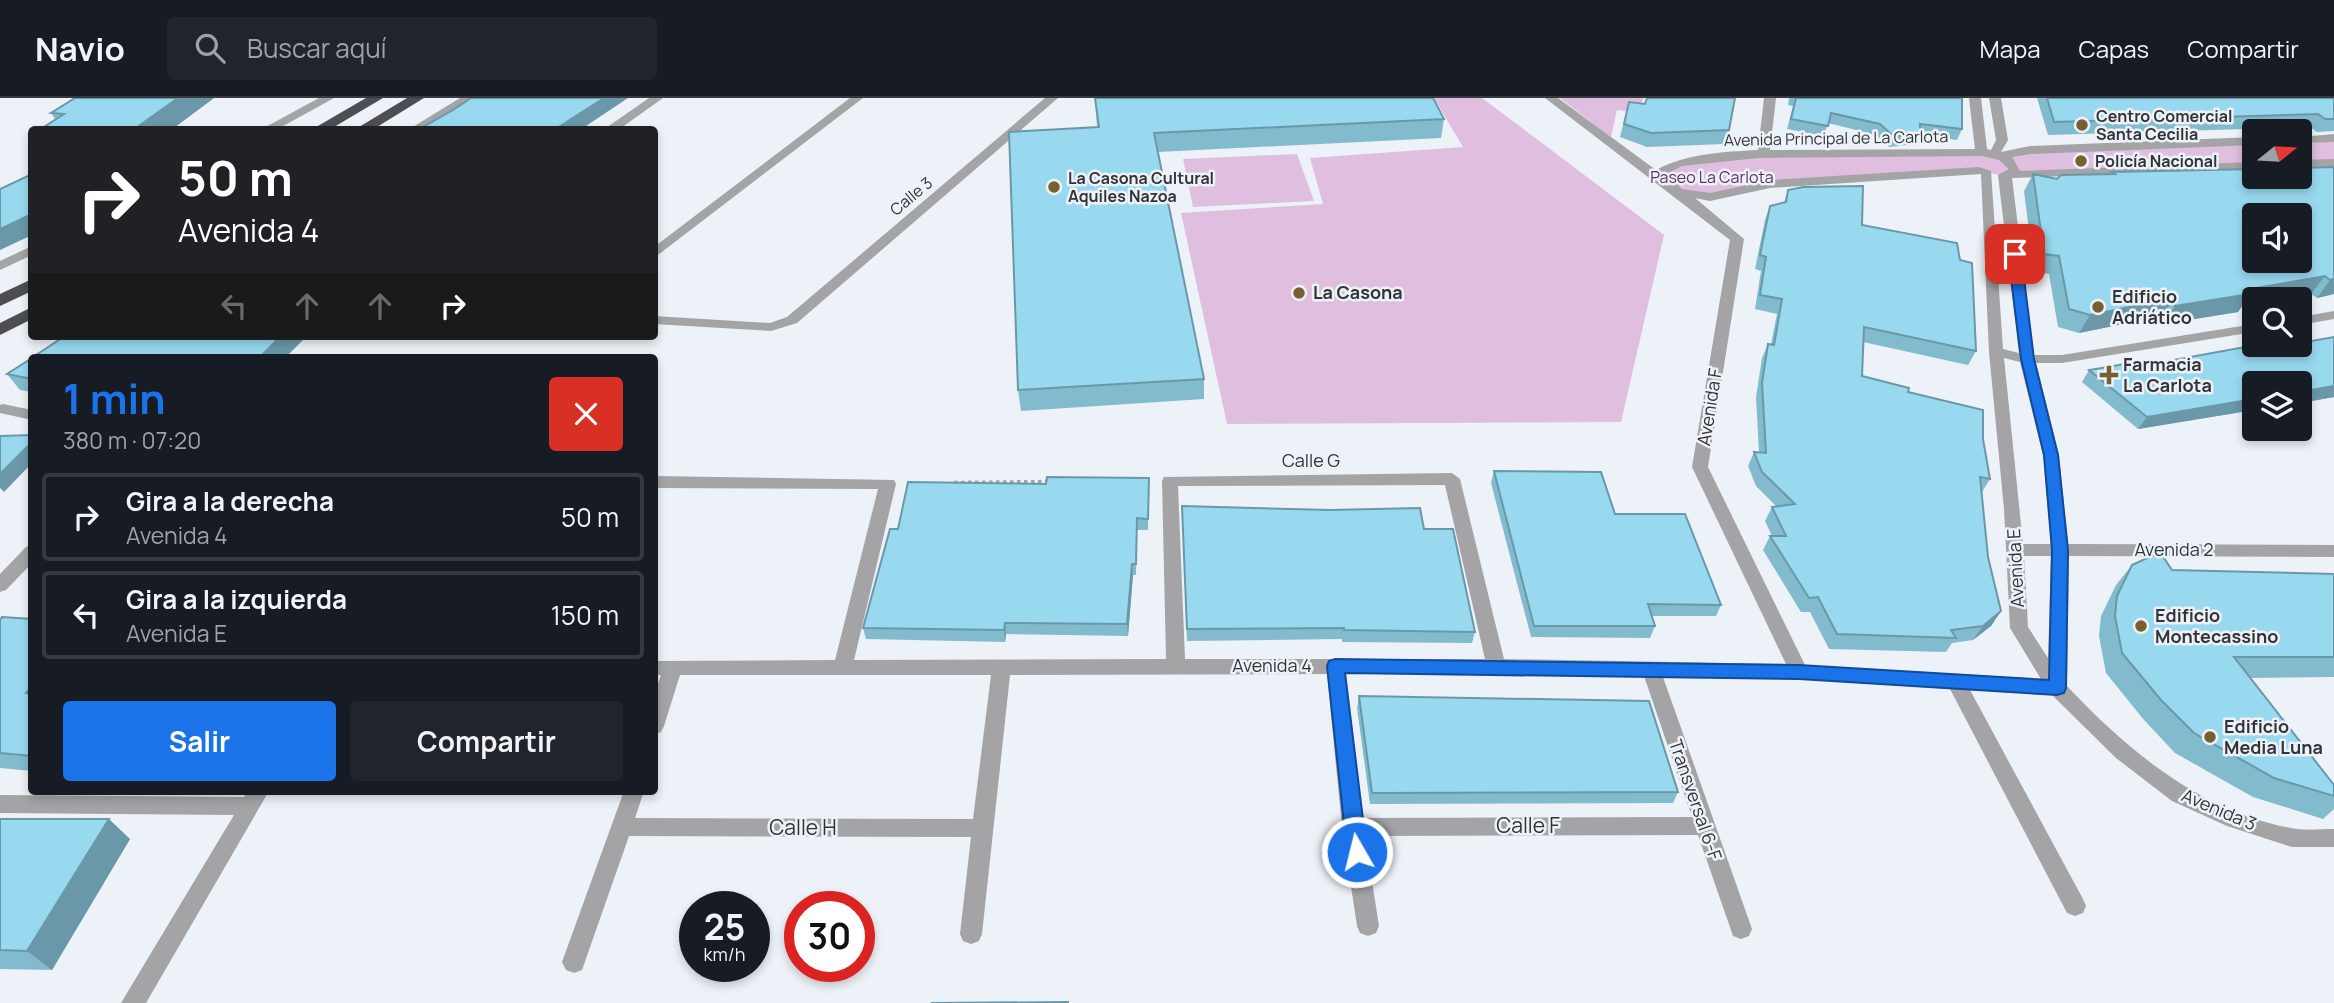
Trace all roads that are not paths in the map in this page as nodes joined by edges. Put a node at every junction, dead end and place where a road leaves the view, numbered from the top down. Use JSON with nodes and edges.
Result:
{"nodes":[{"id":1,"x":328,"y":98,"type":"edge"},
{"id":2,"x":376,"y":98,"type":"edge"},
{"id":3,"x":417,"y":98,"type":"edge"},
{"id":4,"x":468,"y":98,"type":"edge"},
{"id":5,"x":657,"y":98,"type":"edge"},
{"id":6,"x":857,"y":98,"type":"edge"},
{"id":7,"x":1052,"y":98,"type":"edge"},
{"id":8,"x":1550,"y":98,"type":"edge"},
{"id":9,"x":1770,"y":98,"type":"edge"},
{"id":10,"x":1975,"y":98,"type":"edge"},
{"id":11,"x":1995,"y":98,"type":"edge"},
{"id":12,"x":274,"y":126,"type":"edge"},
{"id":13,"x":325,"y":126,"type":"edge"},
{"id":14,"x":368,"y":126,"type":"edge"},
{"id":15,"x":421,"y":126,"type":"edge"},
{"id":16,"x":615,"y":126,"type":"edge"},
{"id":17,"x":2334,"y":138,"type":"edge"},
{"id":18,"x":2312,"y":139,"type":"edge"},
{"id":19,"x":2242,"y":141,"type":"edge"},
{"id":20,"x":1763,"y":154,"type":"junction"},
{"id":21,"x":1986,"y":154,"type":"junction"},
{"id":22,"x":2334,"y":163,"type":"edge"},
{"id":23,"x":2312,"y":164,"type":"edge"},
{"id":24,"x":2242,"y":166,"type":"edge"},
{"id":25,"x":1983,"y":172,"type":"junction"},
{"id":26,"x":2009,"y":174,"type":"junction"},
{"id":27,"x":1678,"y":191,"type":"junction"},
{"id":28,"x":658,"y":251,"type":"edge"},
{"id":29,"x":28,"y":252,"type":"edge"},
{"id":30,"x":0,"y":266,"type":"edge"},
{"id":31,"x":28,"y":286,"type":"edge"},
{"id":32,"x":0,"y":301,"type":"edge"},
{"id":33,"x":28,"y":314,"type":"edge"},
{"id":34,"x":2334,"y":315,"type":"edge"},
{"id":35,"x":2312,"y":319,"type":"edge"},
{"id":36,"x":658,"y":320,"type":"edge"},
{"id":37,"x":0,"y":330,"type":"edge"},
{"id":38,"x":2242,"y":330,"type":"edge"},
{"id":39,"x":1996,"y":352,"type":"junction"},
{"id":40,"x":2027,"y":359,"type":"junction"},
{"id":41,"x":3,"y":409,"type":"dead end"},
{"id":42,"x":28,"y":414,"type":"edge"},
{"id":43,"x":658,"y":482,"type":"edge"},
{"id":44,"x":2015,"y":550,"type":"junction"},
{"id":45,"x":2060,"y":550,"type":"junction"},
{"id":46,"x":2334,"y":551,"type":"edge"},
{"id":47,"x":28,"y":555,"type":"edge"},
{"id":48,"x":0,"y":585,"type":"edge"},
{"id":49,"x":1176,"y":665,"type":"junction"},
{"id":50,"x":1335,"y":666,"type":"junction"},
{"id":51,"x":1496,"y":666,"type":"junction"},
{"id":52,"x":843,"y":667,"type":"junction"},
{"id":53,"x":1001,"y":667,"type":"junction"},
{"id":54,"x":664,"y":668,"type":"edge"},
{"id":55,"x":1651,"y":669,"type":"junction"},
{"id":56,"x":1799,"y":672,"type":"junction"},
{"id":57,"x":1956,"y":682,"type":"junction"},
{"id":58,"x":2057,"y":688,"type":"junction"},
{"id":59,"x":658,"y":703,"type":"edge"},
{"id":60,"x":633,"y":795,"type":"edge"},
{"id":61,"x":255,"y":799,"type":"edge"},
{"id":62,"x":0,"y":804,"type":"edge"},
{"id":63,"x":1703,"y":826,"type":"junction"},
{"id":64,"x":622,"y":827,"type":"junction"},
{"id":65,"x":1353,"y":827,"type":"junction"},
{"id":66,"x":983,"y":828,"type":"junction"},
{"id":67,"x":2334,"y":838,"type":"edge"},
{"id":68,"x":2075,"y":906,"type":"dead end"},
{"id":69,"x":1368,"y":926,"type":"dead end"},
{"id":70,"x":1741,"y":929,"type":"dead end"},
{"id":71,"x":971,"y":934,"type":"dead end"},
{"id":72,"x":574,"y":962,"type":"dead end"},
{"id":73,"x":133,"y":1003,"type":"edge"}],
"edges":[{"from":1,"to":12,"type":"street"},
{"from":2,"to":13,"type":"highway"},
{"from":3,"to":14,"type":"highway"},
{"from":4,"to":15,"type":"street"},
{"from":5,"to":16,"type":"street"},
{"from":6,"to":28,"type":"street"},
{"from":7,"to":36,"type":"street","name":"Calle 3"},
{"from":8,"to":27,"type":"street"},
{"from":9,"to":20,"type":"street"},
{"from":10,"to":21,"type":"street"},
{"from":11,"to":21,"type":"street"},
{"from":17,"to":18,"type":"street"},
{"from":19,"to":21,"type":"street","name":"Avenida Principal de La Carlota"},
{"from":20,"to":21,"type":"street","name":"Avenida Principal de La Carlota"},
{"from":20,"to":27,"type":"street","name":"Avenida Principal de La Carlota"},
{"from":21,"to":25,"type":"street"},
{"from":21,"to":26,"type":"street"},
{"from":22,"to":23,"type":"street"},
{"from":24,"to":26,"type":"street"},
{"from":25,"to":26,"type":"street"},
{"from":25,"to":27,"type":"street"},
{"from":25,"to":39,"type":"street","name":"Avenida E"},
{"from":26,"to":40,"type":"street"},
{"from":27,"to":56,"type":"street","name":"Avenida F"},
{"from":29,"to":30,"type":"street"},
{"from":31,"to":32,"type":"highway"},
{"from":33,"to":37,"type":"highway"},
{"from":34,"to":35,"type":"street"},
{"from":38,"to":40,"type":"street"},
{"from":39,"to":40,"type":"street"},
{"from":39,"to":44,"type":"street","name":"Avenida E"},
{"from":40,"to":45,"type":"street"},
{"from":41,"to":42,"type":"street"},
{"from":43,"to":52,"type":"street"},
{"from":44,"to":45,"type":"street","name":"Avenida 2"},
{"from":44,"to":58,"type":"street","name":"Avenida E"},
{"from":45,"to":46,"type":"street","name":"Avenida 2"},
{"from":45,"to":58,"type":"street"},
{"from":47,"to":48,"type":"street"},
{"from":49,"to":50,"type":"street","name":"Avenida 4"},
{"from":49,"to":51,"type":"street","name":"Calle G"},
{"from":49,"to":53,"type":"street","name":"Avenida 4"},
{"from":50,"to":51,"type":"street","name":"Avenida 4"},
{"from":50,"to":65,"type":"street"},
{"from":51,"to":55,"type":"street","name":"Avenida 4"},
{"from":52,"to":53,"type":"street","name":"Avenida 4"},
{"from":52,"to":54,"type":"street","name":"Avenida 4"},
{"from":53,"to":66,"type":"street"},
{"from":54,"to":59,"type":"street"},
{"from":55,"to":56,"type":"street","name":"Avenida 4"},
{"from":55,"to":63,"type":"street","name":"Transversal 6-F"},
{"from":56,"to":57,"type":"street","name":"Avenida 4"},
{"from":57,"to":58,"type":"street","name":"Avenida 4"},
{"from":57,"to":68,"type":"street"},
{"from":58,"to":67,"type":"street","name":"Avenida 3"},
{"from":60,"to":64,"type":"street"},
{"from":61,"to":62,"type":"street"},
{"from":61,"to":73,"type":"street"},
{"from":63,"to":65,"type":"street","name":"Calle F"},
{"from":63,"to":70,"type":"street","name":"Transversal 6-F"},
{"from":64,"to":66,"type":"street","name":"Calle H"},
{"from":64,"to":72,"type":"street"},
{"from":65,"to":69,"type":"street"},
{"from":66,"to":71,"type":"street"}]}
